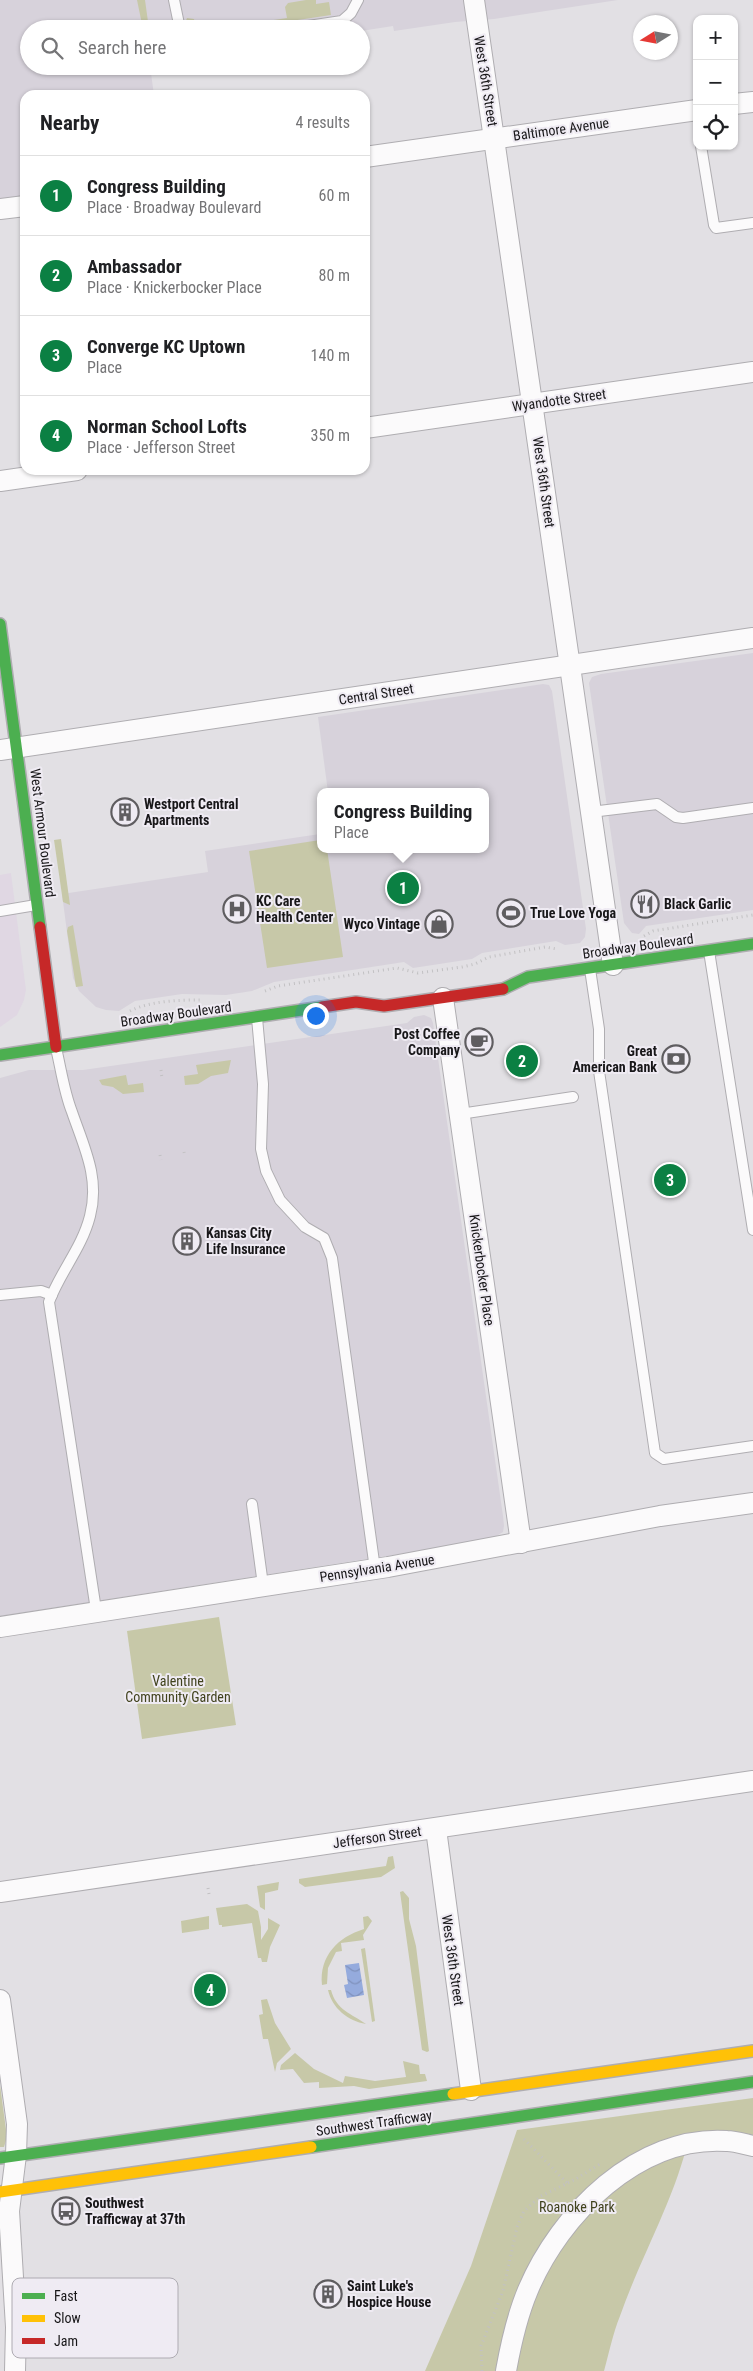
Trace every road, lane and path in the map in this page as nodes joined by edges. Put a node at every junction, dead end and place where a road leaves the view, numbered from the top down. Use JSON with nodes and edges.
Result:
{"nodes":[{"id":1,"x":174,"y":0,"type":"edge"},
{"id":2,"x":349,"y":0,"type":"edge"},
{"id":3,"x":358,"y":0,"type":"edge"},
{"id":4,"x":474,"y":0,"type":"edge"},
{"id":5,"x":351,"y":13,"type":"junction"},
{"id":6,"x":178,"y":20,"type":"edge"},
{"id":7,"x":343,"y":20,"type":"edge"},
{"id":8,"x":753,"y":102,"type":"edge"},
{"id":9,"x":738,"y":104,"type":"edge"},
{"id":10,"x":693,"y":114,"type":"edge"},
{"id":11,"x":495,"y":139,"type":"junction"},
{"id":12,"x":702,"y":150,"type":"edge"},
{"id":13,"x":370,"y":156,"type":"edge"},
{"id":14,"x":20,"y":207,"type":"edge"},
{"id":15,"x":0,"y":209,"type":"edge"},
{"id":16,"x":753,"y":223,"type":"edge"},
{"id":17,"x":753,"y":372,"type":"edge"},
{"id":18,"x":532,"y":404,"type":"junction"},
{"id":19,"x":370,"y":427,"type":"edge"},
{"id":20,"x":42,"y":475,"type":"edge"},
{"id":21,"x":0,"y":481,"type":"edge"},
{"id":22,"x":0,"y":624,"type":"edge"},
{"id":23,"x":753,"y":638,"type":"edge"},
{"id":24,"x":570,"y":664,"type":"junction"},
{"id":25,"x":8,"y":749,"type":"edge"},
{"id":26,"x":753,"y":808,"type":"edge"},
{"id":27,"x":591,"y":812,"type":"junction"},
{"id":28,"x":37,"y":905,"type":"junction"},
{"id":29,"x":0,"y":911,"type":"edge"},
{"id":30,"x":753,"y":916,"type":"edge"},
{"id":31,"x":638,"y":939,"type":"dead end"},
{"id":32,"x":753,"y":944,"type":"edge"},
{"id":33,"x":709,"y":950,"type":"junction"},
{"id":34,"x":613,"y":965,"type":"junction"},
{"id":35,"x":589,"y":968,"type":"junction"},
{"id":36,"x":509,"y":972,"type":"dead end"},
{"id":37,"x":528,"y":977,"type":"junction"},
{"id":38,"x":369,"y":993,"type":"dead end"},
{"id":39,"x":443,"y":998,"type":"junction"},
{"id":40,"x":356,"y":1002,"type":"junction"},
{"id":41,"x":256,"y":1017,"type":"junction"},
{"id":42,"x":56,"y":1047,"type":"junction"},
{"id":43,"x":0,"y":1055,"type":"edge"},
{"id":44,"x":161,"y":1070,"type":"dead end"},
{"id":45,"x":162,"y":1079,"type":"dead end"},
{"id":46,"x":573,"y":1098,"type":"dead end"},
{"id":47,"x":460,"y":1114,"type":"junction"},
{"id":48,"x":160,"y":1155,"type":"dead end"},
{"id":49,"x":161,"y":1160,"type":"dead end"},
{"id":50,"x":753,"y":1230,"type":"edge"},
{"id":51,"x":0,"y":1295,"type":"edge"},
{"id":52,"x":52,"y":1295,"type":"junction"},
{"id":53,"x":753,"y":1446,"type":"edge"},
{"id":54,"x":753,"y":1503,"type":"edge"},
{"id":55,"x":252,"y":1504,"type":"dead end"},
{"id":56,"x":521,"y":1543,"type":"junction"},
{"id":57,"x":375,"y":1569,"type":"junction"},
{"id":58,"x":263,"y":1585,"type":"junction"},
{"id":59,"x":96,"y":1610,"type":"junction"},
{"id":60,"x":0,"y":1627,"type":"edge"},
{"id":61,"x":753,"y":1781,"type":"edge"},
{"id":62,"x":436,"y":1829,"type":"junction"},
{"id":63,"x":208,"y":1888,"type":"dead end"},
{"id":64,"x":0,"y":1892,"type":"edge"},
{"id":65,"x":209,"y":1894,"type":"dead end"},
{"id":66,"x":0,"y":2000,"type":"edge"},
{"id":67,"x":4,"y":2050,"type":"edge"},
{"id":68,"x":753,"y":2051,"type":"edge"},
{"id":69,"x":753,"y":2082,"type":"edge"},
{"id":70,"x":471,"y":2090,"type":"junction"},
{"id":71,"x":519,"y":2134,"type":"dead end"},
{"id":72,"x":753,"y":2146,"type":"edge"},
{"id":73,"x":8,"y":2157,"type":"edge"},
{"id":74,"x":567,"y":2183,"type":"dead end"},
{"id":75,"x":6,"y":2191,"type":"edge"},
{"id":76,"x":13,"y":2278,"type":"edge"},
{"id":77,"x":15,"y":2358,"type":"edge"},
{"id":78,"x":15,"y":2371,"type":"edge"},
{"id":79,"x":506,"y":2371,"type":"edge"}],
"edges":[{"from":1,"to":6,"type":"lane"},
{"from":2,"to":5,"type":"lane"},
{"from":3,"to":5,"type":"lane"},
{"from":4,"to":11,"type":"street","name":"West 36th Street"},
{"from":5,"to":7,"type":"lane"},
{"from":8,"to":9,"type":"street"},
{"from":10,"to":11,"type":"street","name":"Baltimore Avenue"},
{"from":11,"to":13,"type":"street","name":"Baltimore Avenue"},
{"from":11,"to":18,"type":"street","name":"West 36th Street"},
{"from":12,"to":16,"type":"lane"},
{"from":14,"to":15,"type":"street"},
{"from":17,"to":18,"type":"street","name":"Wyandotte Street"},
{"from":18,"to":19,"type":"street","name":"Wyandotte Street"},
{"from":18,"to":24,"type":"street","name":"West 36th Street"},
{"from":20,"to":21,"type":"street"},
{"from":22,"to":25,"type":"main road","name":"West Armour Boulevard"},
{"from":23,"to":24,"type":"street","name":"Central Street"},
{"from":24,"to":25,"type":"street","name":"Central Street"},
{"from":24,"to":27,"type":"street","name":"West 36th Street"},
{"from":25,"to":28,"type":"main road","name":"West Armour Boulevard"},
{"from":26,"to":27,"type":"lane"},
{"from":27,"to":34,"type":"street","name":"West 36th Street"},
{"from":28,"to":29,"type":"lane"},
{"from":28,"to":42,"type":"main road","name":"West Armour Boulevard"},
{"from":30,"to":31,"type":"path"},
{"from":32,"to":33,"type":"main road","name":"Broadway Boulevard"},
{"from":33,"to":34,"type":"main road","name":"Broadway Boulevard"},
{"from":33,"to":50,"type":"lane"},
{"from":34,"to":35,"type":"main road","name":"Broadway Boulevard"},
{"from":35,"to":37,"type":"main road","name":"Broadway Boulevard"},
{"from":35,"to":53,"type":"lane"},
{"from":36,"to":37,"type":"main road","name":"Broadway Boulevard"},
{"from":37,"to":39,"type":"main road","name":"Broadway Boulevard"},
{"from":38,"to":40,"type":"main road","name":"Broadway Boulevard"},
{"from":39,"to":40,"type":"main road","name":"Broadway Boulevard"},
{"from":39,"to":47,"type":"street","name":"Knickerbocker Place"},
{"from":40,"to":41,"type":"main road","name":"Broadway Boulevard"},
{"from":41,"to":42,"type":"main road","name":"Broadway Boulevard"},
{"from":41,"to":57,"type":"lane"},
{"from":42,"to":43,"type":"main road","name":"Broadway Boulevard"},
{"from":42,"to":52,"type":"lane"},
{"from":44,"to":45,"type":"path"},
{"from":46,"to":47,"type":"lane"},
{"from":47,"to":56,"type":"street","name":"Knickerbocker Place"},
{"from":48,"to":49,"type":"path"},
{"from":51,"to":52,"type":"lane"},
{"from":52,"to":59,"type":"lane"},
{"from":54,"to":56,"type":"street","name":"Pennsylvania Avenue"},
{"from":55,"to":58,"type":"lane"},
{"from":56,"to":57,"type":"street","name":"Pennsylvania Avenue"},
{"from":57,"to":58,"type":"street","name":"Pennsylvania Avenue"},
{"from":58,"to":59,"type":"street","name":"Pennsylvania Avenue"},
{"from":59,"to":60,"type":"street","name":"Pennsylvania Avenue"},
{"from":61,"to":62,"type":"street","name":"Jefferson Street"},
{"from":62,"to":64,"type":"street","name":"Jefferson Street"},
{"from":62,"to":70,"type":"street","name":"West 36th Street"},
{"from":63,"to":65,"type":"path"},
{"from":66,"to":67,"type":"street"},
{"from":67,"to":73,"type":"street"},
{"from":68,"to":70,"type":"main road","name":"Southwest Trafficway"},
{"from":69,"to":75,"type":"main road","name":"Southwest Trafficway"},
{"from":70,"to":73,"type":"main road","name":"Southwest Trafficway"},
{"from":71,"to":74,"type":"path"},
{"from":72,"to":79,"type":"street"},
{"from":73,"to":75,"type":"street"},
{"from":75,"to":76,"type":"street"},
{"from":77,"to":78,"type":"street"}]}
